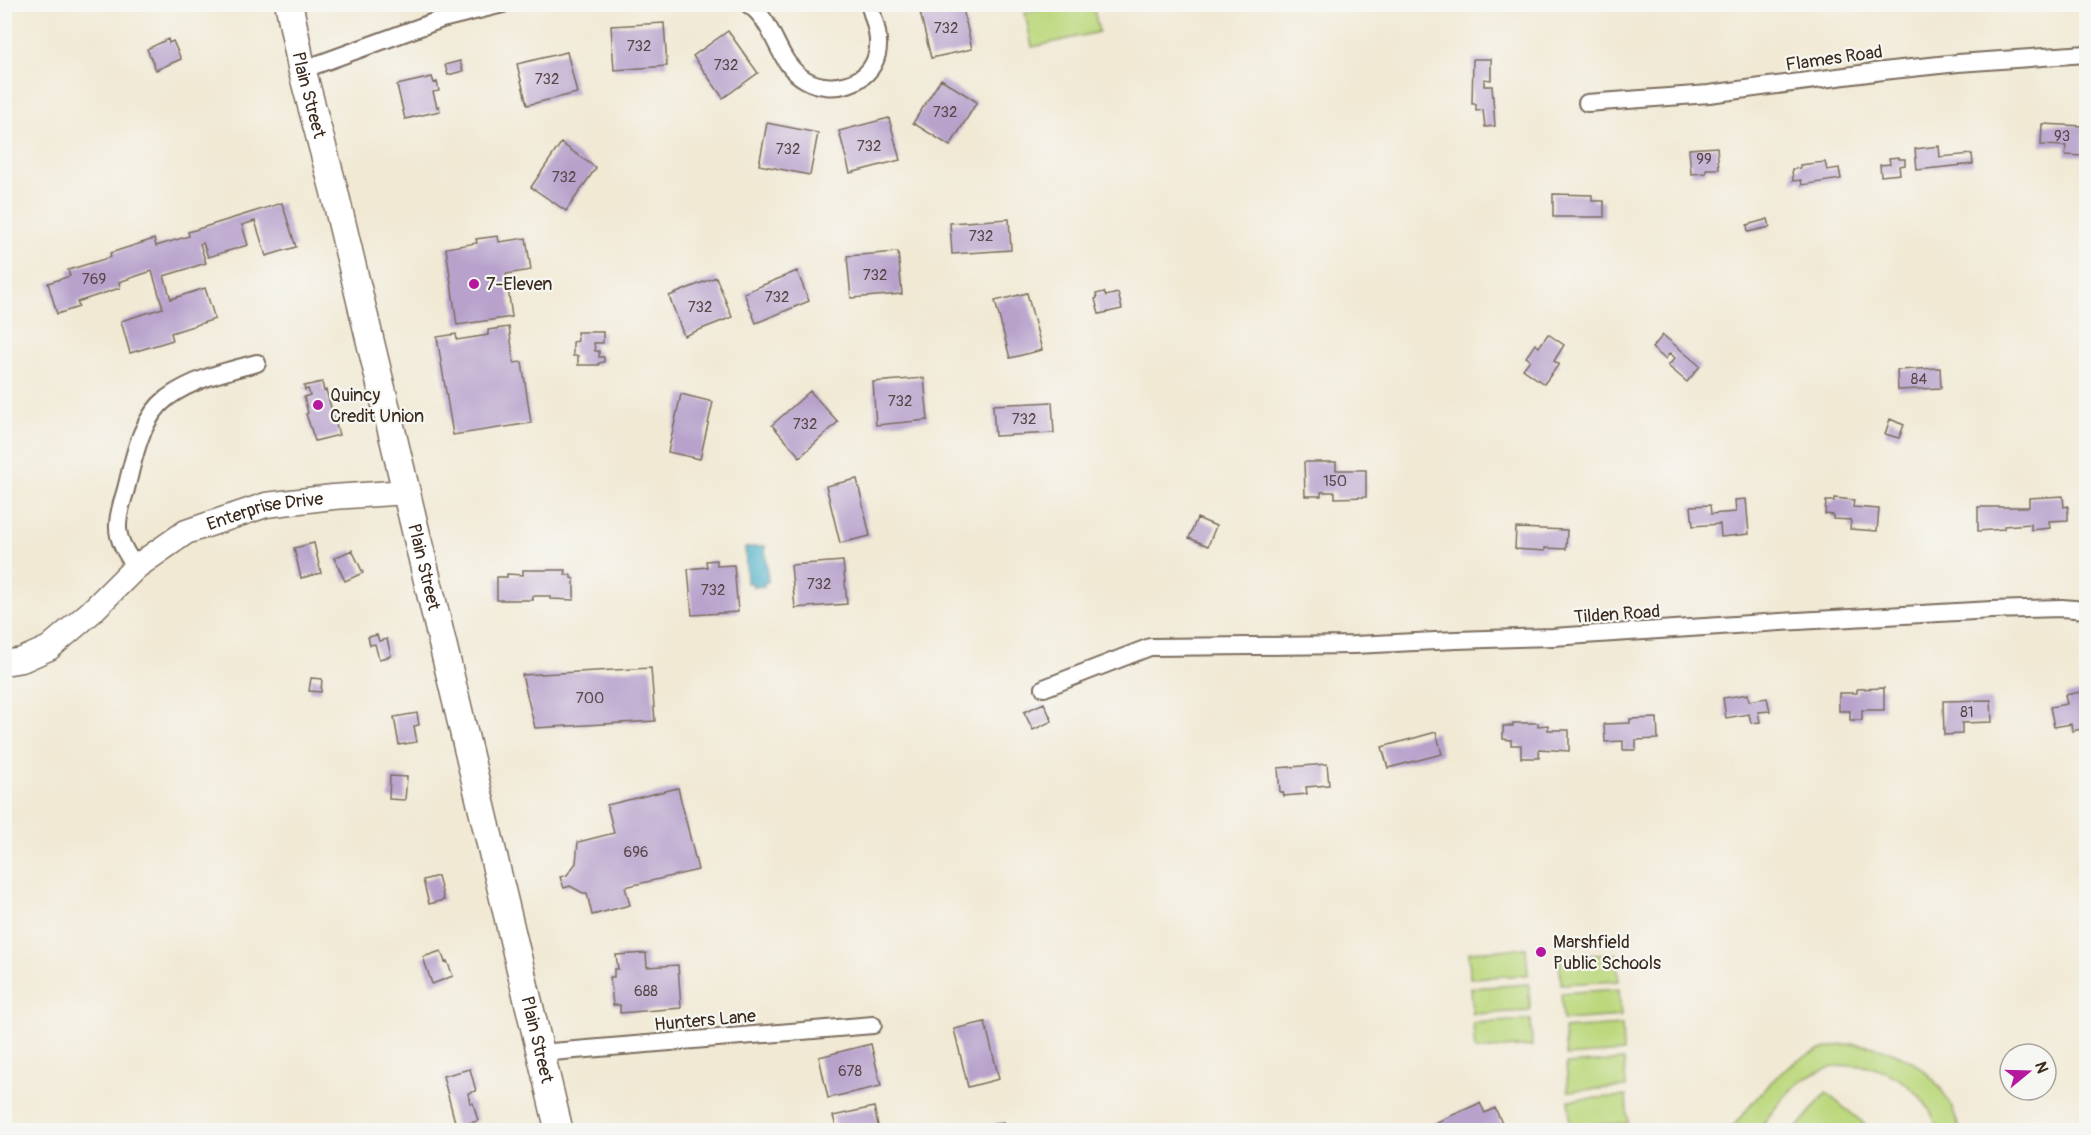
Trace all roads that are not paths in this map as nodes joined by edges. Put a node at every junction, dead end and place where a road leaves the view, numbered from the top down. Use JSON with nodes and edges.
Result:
{"nodes":[{"id":1,"x":289,"y":4,"type":"edge"},
{"id":2,"x":503,"y":4,"type":"edge"},
{"id":3,"x":748,"y":4,"type":"edge"},
{"id":4,"x":869,"y":4,"type":"edge"},
{"id":5,"x":2086,"y":54,"type":"edge"},
{"id":6,"x":302,"y":70,"type":"junction"},
{"id":7,"x":1587,"y":103,"type":"dead end"},
{"id":8,"x":257,"y":363,"type":"dead end"},
{"id":9,"x":407,"y":492,"type":"junction"},
{"id":10,"x":136,"y":567,"type":"junction"},
{"id":11,"x":2086,"y":610,"type":"edge"},
{"id":12,"x":4,"y":663,"type":"edge"},
{"id":13,"x":1044,"y":688,"type":"dead end"},
{"id":14,"x":873,"y":1026,"type":"dead end"},
{"id":15,"x":540,"y":1053,"type":"junction"},
{"id":16,"x":559,"y":1131,"type":"edge"}],
"edges":[{"from":1,"to":6,"type":"main road","name":"Plain Street"},
{"from":2,"to":6,"type":"street"},
{"from":3,"to":4,"type":"street"},
{"from":5,"to":7,"type":"street","name":"Flames Road"},
{"from":6,"to":9,"type":"main road","name":"Plain Street"},
{"from":8,"to":10,"type":"street"},
{"from":9,"to":10,"type":"street","name":"Enterprise Drive"},
{"from":9,"to":15,"type":"main road","name":"Plain Street"},
{"from":10,"to":12,"type":"street","name":"Enterprise Drive"},
{"from":11,"to":13,"type":"street","name":"Tilden Road"},
{"from":14,"to":15,"type":"street","name":"Hunters Lane"},
{"from":15,"to":16,"type":"main road","name":"Plain Street"}]}
